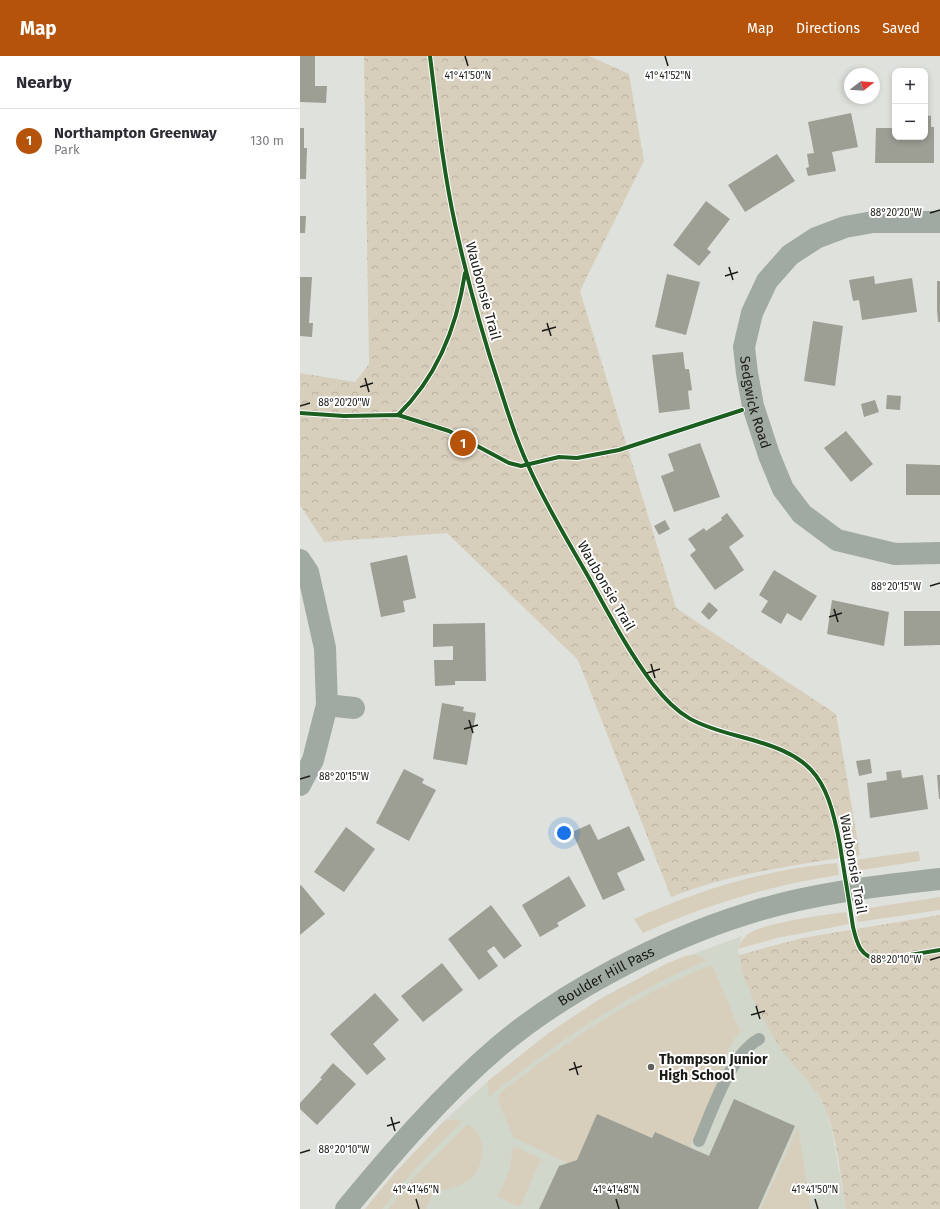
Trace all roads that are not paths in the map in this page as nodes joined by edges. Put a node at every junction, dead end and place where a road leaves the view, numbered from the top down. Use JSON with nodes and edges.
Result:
{"nodes":[{"id":1,"x":940,"y":222,"type":"edge"},
{"id":2,"x":940,"y":553,"type":"edge"},
{"id":3,"x":300,"y":560,"type":"edge"},
{"id":4,"x":326,"y":705,"type":"junction"},
{"id":5,"x":354,"y":708,"type":"dead end"},
{"id":6,"x":300,"y":785,"type":"edge"},
{"id":7,"x":940,"y":879,"type":"edge"},
{"id":8,"x":759,"y":1039,"type":"dead end"},
{"id":9,"x":699,"y":1141,"type":"dead end"},
{"id":10,"x":346,"y":1209,"type":"edge"}],
"edges":[{"from":1,"to":2,"type":"street","name":"Sedgwick Road"},
{"from":3,"to":4,"type":"street"},
{"from":4,"to":5,"type":"street"},
{"from":4,"to":6,"type":"street"},
{"from":7,"to":10,"type":"street","name":"Boulder Hill Pass"},
{"from":8,"to":9,"type":"lane"}]}
